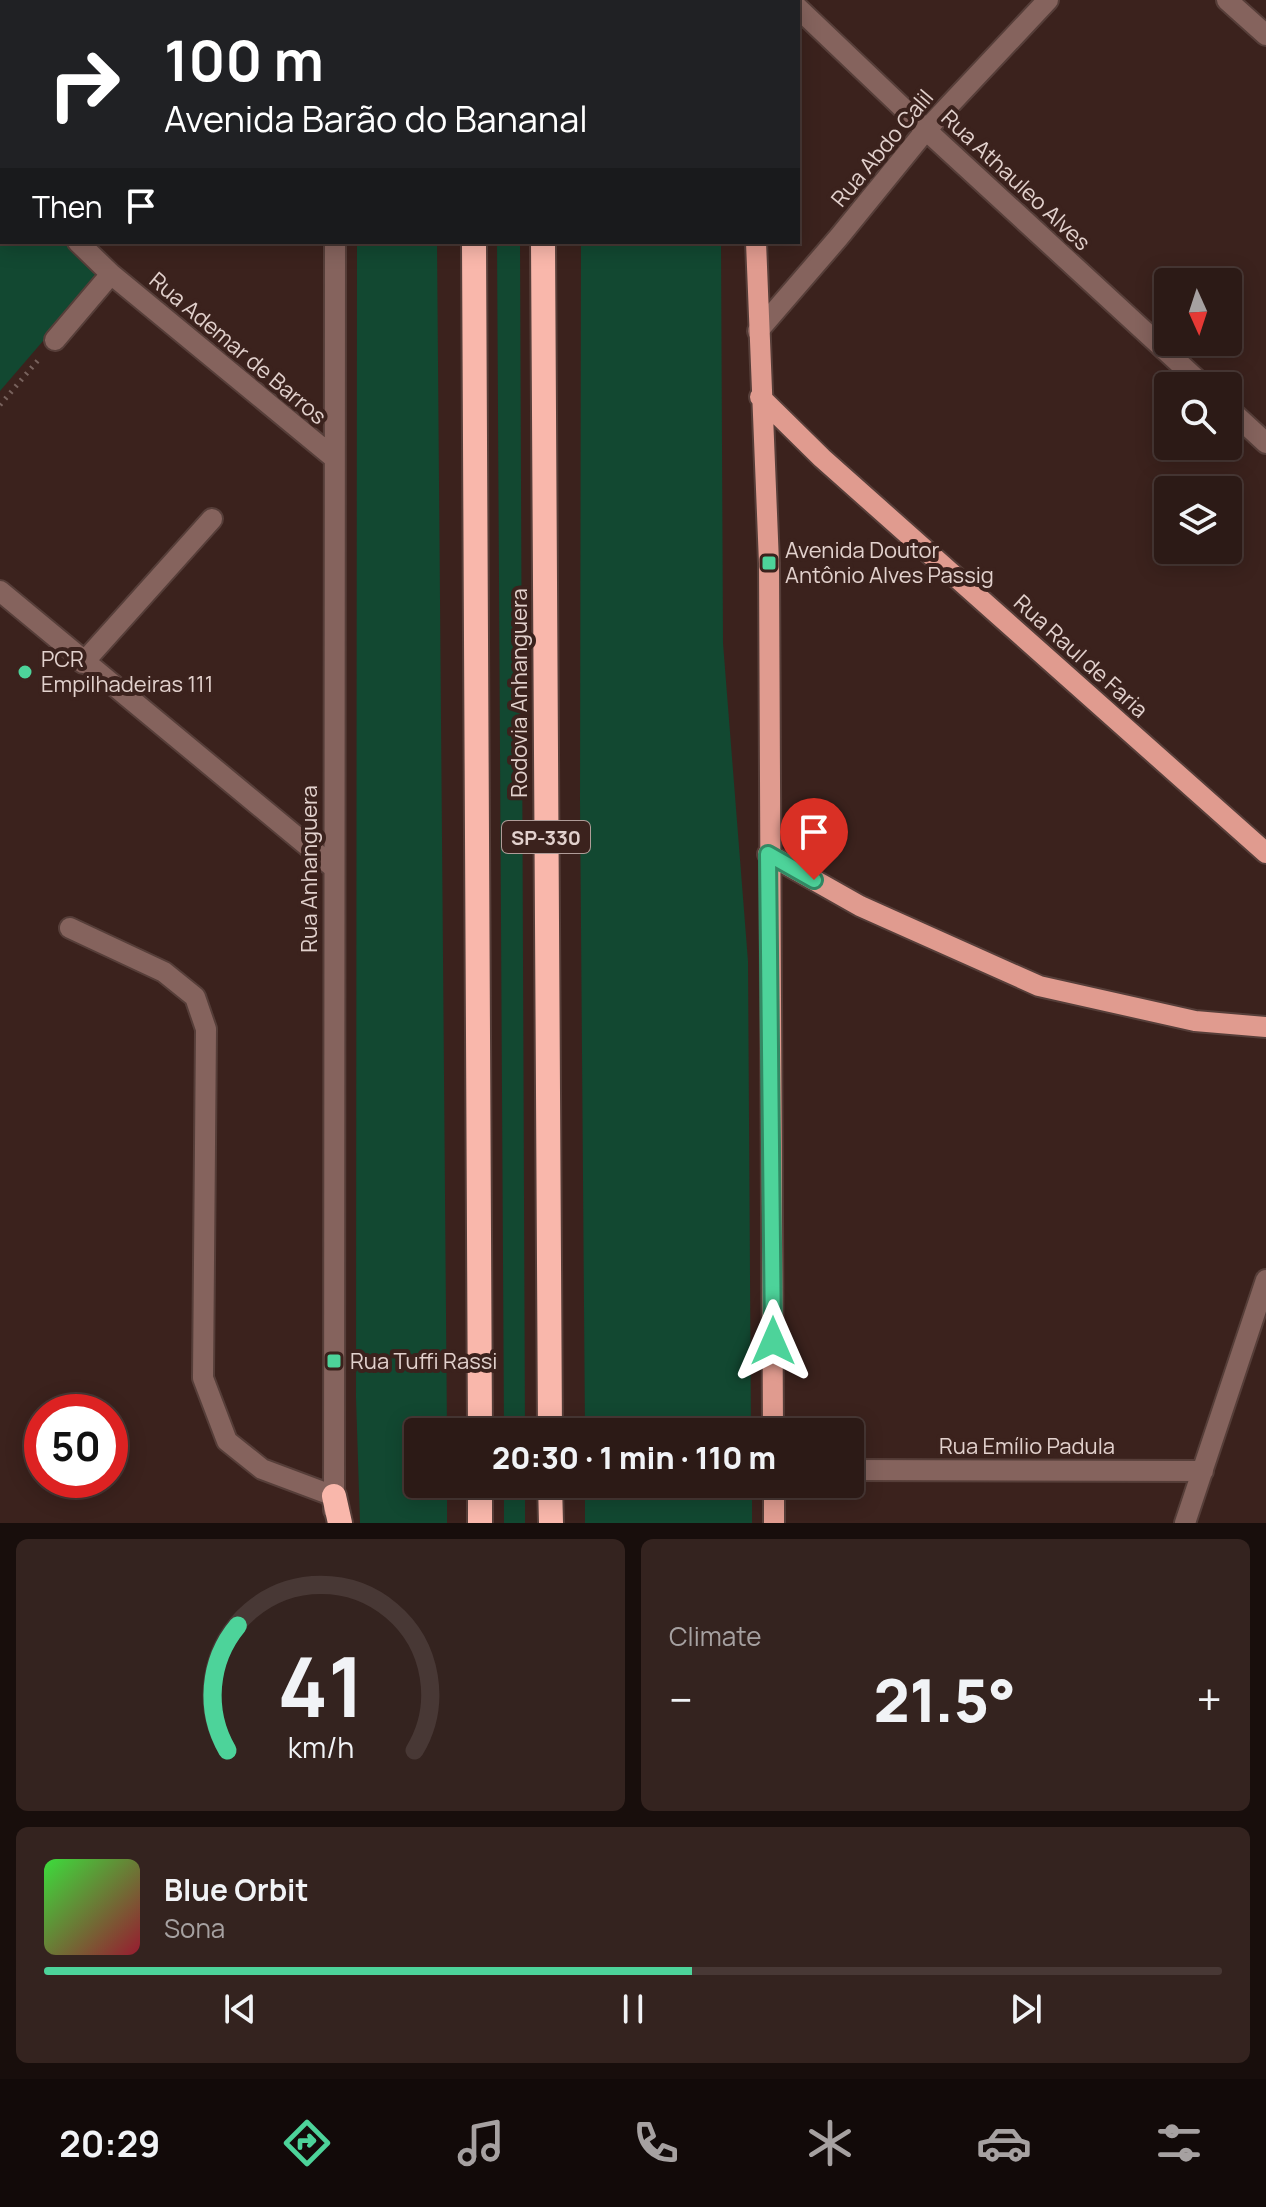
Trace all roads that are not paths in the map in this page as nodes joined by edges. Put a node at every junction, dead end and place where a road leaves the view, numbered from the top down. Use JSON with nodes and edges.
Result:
{"nodes":[{"id":1,"x":1048,"y":0,"type":"edge"},
{"id":2,"x":1227,"y":0,"type":"edge"},
{"id":3,"x":800,"y":10,"type":"edge"},
{"id":4,"x":1266,"y":35,"type":"edge"},
{"id":5,"x":926,"y":130,"type":"junction"},
{"id":6,"x":80,"y":244,"type":"edge"},
{"id":7,"x":335,"y":244,"type":"edge"},
{"id":8,"x":474,"y":244,"type":"edge"},
{"id":9,"x":543,"y":244,"type":"edge"},
{"id":10,"x":756,"y":244,"type":"edge"},
{"id":11,"x":111,"y":274,"type":"junction"},
{"id":12,"x":758,"y":331,"type":"junction"},
{"id":13,"x":55,"y":340,"type":"road end"},
{"id":14,"x":1189,"y":372,"type":"edge"},
{"id":15,"x":760,"y":397,"type":"junction"},
{"id":16,"x":1242,"y":421,"type":"edge"},
{"id":17,"x":1266,"y":443,"type":"edge"},
{"id":18,"x":333,"y":457,"type":"junction"},
{"id":19,"x":212,"y":519,"type":"dead end"},
{"id":20,"x":0,"y":591,"type":"edge"},
{"id":21,"x":83,"y":663,"type":"junction"},
{"id":22,"x":1266,"y":853,"type":"edge"},
{"id":23,"x":768,"y":854,"type":"junction"},
{"id":24,"x":333,"y":867,"type":"junction"},
{"id":25,"x":70,"y":928,"type":"dead end"},
{"id":26,"x":1266,"y":1027,"type":"edge"},
{"id":27,"x":1266,"y":1280,"type":"edge"},
{"id":28,"x":480,"y":1418,"type":"edge"},
{"id":29,"x":550,"y":1418,"type":"edge"},
{"id":30,"x":773,"y":1418,"type":"edge"},
{"id":31,"x":864,"y":1470,"type":"edge"},
{"id":32,"x":1203,"y":1471,"type":"junction"},
{"id":33,"x":334,"y":1496,"type":"junction"},
{"id":34,"x":480,"y":1498,"type":"edge"},
{"id":35,"x":550,"y":1498,"type":"edge"},
{"id":36,"x":774,"y":1498,"type":"edge"},
{"id":37,"x":337,"y":1523,"type":"edge"},
{"id":38,"x":480,"y":1523,"type":"edge"},
{"id":39,"x":551,"y":1523,"type":"edge"},
{"id":40,"x":774,"y":1523,"type":"edge"},
{"id":41,"x":1185,"y":1523,"type":"edge"}],
"edges":[{"from":1,"to":5,"type":"street","name":"Rua Abdo Calil"},
{"from":2,"to":4,"type":"street"},
{"from":3,"to":5,"type":"street","name":"Rua Athauleo Alves"},
{"from":5,"to":12,"type":"street","name":"Rua Abdo Calil"},
{"from":5,"to":14,"type":"street","name":"Rua Athauleo Alves"},
{"from":6,"to":11,"type":"street","name":"Rua Ademar de Barros"},
{"from":7,"to":18,"type":"street","name":"Rua Anhanguera"},
{"from":8,"to":28,"type":"highway","name":"Rodovia Anhanguera","number":"SP-330"},
{"from":9,"to":29,"type":"highway","name":"Rodovia Anhanguera","number":"SP-330"},
{"from":10,"to":12,"type":"main road"},
{"from":11,"to":13,"type":"street"},
{"from":11,"to":18,"type":"street","name":"Rua Ademar de Barros"},
{"from":12,"to":15,"type":"main road"},
{"from":15,"to":22,"type":"main road","name":"Rua Raul de Faria"},
{"from":15,"to":23,"type":"main road"},
{"from":16,"to":17,"type":"street"},
{"from":18,"to":24,"type":"street","name":"Rua Anhanguera"},
{"from":19,"to":21,"type":"street"},
{"from":20,"to":21,"type":"street"},
{"from":21,"to":24,"type":"street"},
{"from":23,"to":26,"type":"main road"},
{"from":23,"to":30,"type":"main road"},
{"from":24,"to":33,"type":"street","name":"Rua Anhanguera"},
{"from":25,"to":33,"type":"street"},
{"from":27,"to":32,"type":"street"},
{"from":31,"to":32,"type":"street","name":"Rua Emílio Padula"},
{"from":32,"to":41,"type":"street"},
{"from":33,"to":37,"type":"highway"},
{"from":34,"to":38,"type":"highway"},
{"from":35,"to":39,"type":"highway"},
{"from":36,"to":40,"type":"main road"}]}
